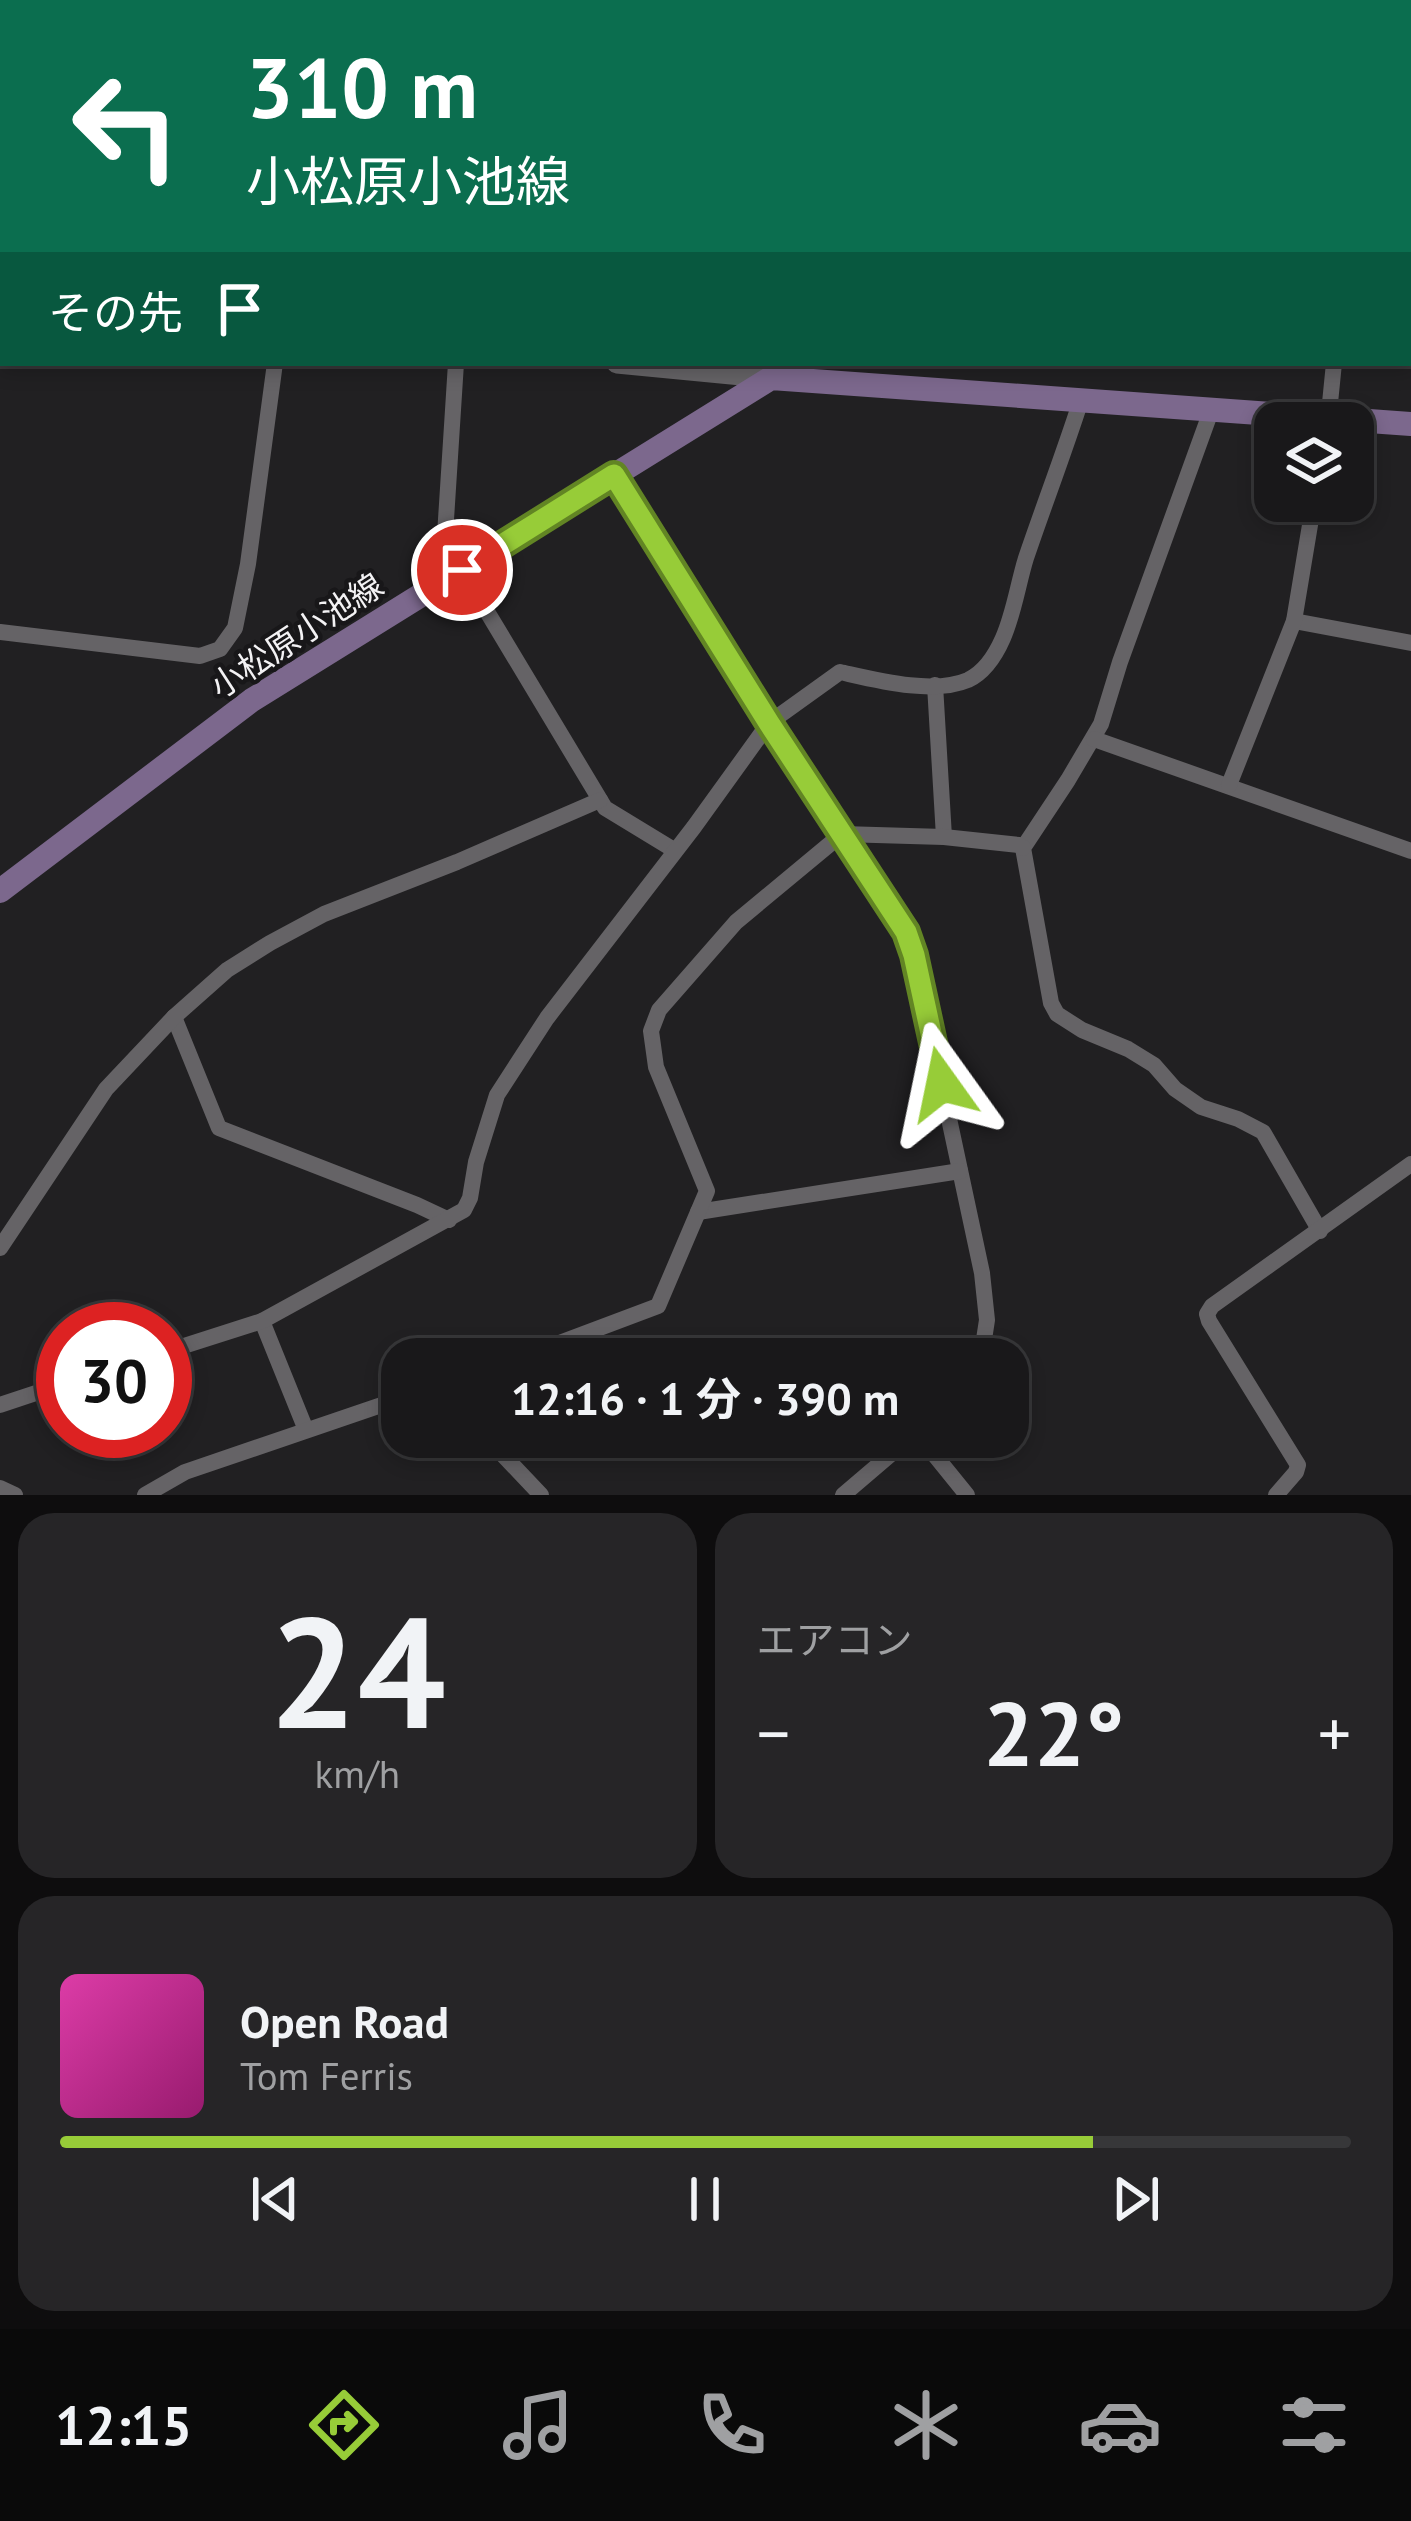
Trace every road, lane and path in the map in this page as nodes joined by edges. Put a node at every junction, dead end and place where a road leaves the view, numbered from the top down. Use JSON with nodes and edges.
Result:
{"nodes":[{"id":1,"x":275,"y":366,"type":"edge"},
{"id":2,"x":456,"y":366,"type":"edge"},
{"id":3,"x":683,"y":366,"type":"edge"},
{"id":4,"x":1334,"y":366,"type":"edge"},
{"id":5,"x":771,"y":370,"type":"edge"},
{"id":6,"x":1081,"y":400,"type":"junction"},
{"id":7,"x":1331,"y":402,"type":"edge"},
{"id":8,"x":1211,"y":411,"type":"junction"},
{"id":9,"x":1254,"y":414,"type":"edge"},
{"id":10,"x":1374,"y":422,"type":"edge"},
{"id":11,"x":1411,"y":424,"type":"edge"},
{"id":12,"x":614,"y":475,"type":"junction"},
{"id":13,"x":1311,"y":522,"type":"edge"},
{"id":14,"x":456,"y":573,"type":"junction"},
{"id":15,"x":1294,"y":621,"type":"junction"},
{"id":16,"x":0,"y":632,"type":"edge"},
{"id":17,"x":1411,"y":643,"type":"edge"},
{"id":18,"x":934,"y":685,"type":"junction"},
{"id":19,"x":769,"y":723,"type":"junction"},
{"id":20,"x":1094,"y":739,"type":"junction"},
{"id":21,"x":1229,"y":785,"type":"junction"},
{"id":22,"x":600,"y":800,"type":"junction"},
{"id":23,"x":842,"y":834,"type":"junction"},
{"id":24,"x":944,"y":838,"type":"junction"},
{"id":25,"x":1023,"y":848,"type":"junction"},
{"id":26,"x":674,"y":850,"type":"junction"},
{"id":27,"x":1411,"y":851,"type":"edge"},
{"id":28,"x":0,"y":891,"type":"edge"},
{"id":29,"x":174,"y":1017,"type":"junction"},
{"id":30,"x":1411,"y":1164,"type":"edge"},
{"id":31,"x":960,"y":1171,"type":"junction"},
{"id":32,"x":698,"y":1212,"type":"junction"},
{"id":33,"x":449,"y":1220,"type":"junction"},
{"id":34,"x":1320,"y":1232,"type":"junction"},
{"id":35,"x":0,"y":1248,"type":"edge"},
{"id":36,"x":262,"y":1321,"type":"junction"},
{"id":37,"x":573,"y":1338,"type":"edge"},
{"id":38,"x":984,"y":1338,"type":"edge"},
{"id":39,"x":192,"y":1343,"type":"edge"},
{"id":40,"x":36,"y":1393,"type":"edge"},
{"id":41,"x":0,"y":1405,"type":"edge"},
{"id":42,"x":381,"y":1405,"type":"edge"},
{"id":43,"x":306,"y":1430,"type":"junction"},
{"id":44,"x":506,"y":1458,"type":"edge"},
{"id":45,"x":889,"y":1458,"type":"edge"},
{"id":46,"x":934,"y":1458,"type":"edge"},
{"id":47,"x":0,"y":1488,"type":"edge"},
{"id":48,"x":15,"y":1495,"type":"edge"},
{"id":49,"x":145,"y":1495,"type":"edge"},
{"id":50,"x":541,"y":1495,"type":"edge"},
{"id":51,"x":843,"y":1495,"type":"edge"},
{"id":52,"x":967,"y":1495,"type":"edge"},
{"id":53,"x":1276,"y":1495,"type":"edge"}],
"edges":[{"from":1,"to":16,"type":"street"},
{"from":2,"to":14,"type":"street"},
{"from":3,"to":5,"type":"street"},
{"from":4,"to":7,"type":"street"},
{"from":5,"to":6,"type":"main road"},
{"from":5,"to":12,"type":"main road","name":"小松原小池線"},
{"from":6,"to":8,"type":"main road"},
{"from":6,"to":18,"type":"street"},
{"from":8,"to":9,"type":"main road"},
{"from":8,"to":20,"type":"street"},
{"from":10,"to":11,"type":"main road"},
{"from":12,"to":14,"type":"main road","name":"小松原小池線"},
{"from":12,"to":19,"type":"street"},
{"from":13,"to":15,"type":"street"},
{"from":14,"to":22,"type":"street"},
{"from":14,"to":28,"type":"main road","name":"小松原小池線"},
{"from":15,"to":17,"type":"street"},
{"from":15,"to":21,"type":"street"},
{"from":18,"to":19,"type":"street"},
{"from":18,"to":24,"type":"street"},
{"from":19,"to":23,"type":"street"},
{"from":19,"to":26,"type":"street"},
{"from":20,"to":21,"type":"street"},
{"from":20,"to":25,"type":"street"},
{"from":21,"to":27,"type":"street"},
{"from":22,"to":26,"type":"street"},
{"from":22,"to":29,"type":"street"},
{"from":23,"to":24,"type":"street"},
{"from":23,"to":31,"type":"street"},
{"from":23,"to":32,"type":"street"},
{"from":24,"to":25,"type":"street"},
{"from":25,"to":34,"type":"street"},
{"from":26,"to":33,"type":"street"},
{"from":29,"to":33,"type":"street"},
{"from":29,"to":35,"type":"street"},
{"from":30,"to":34,"type":"street"},
{"from":31,"to":32,"type":"street"},
{"from":31,"to":38,"type":"street"},
{"from":32,"to":37,"type":"street"},
{"from":33,"to":36,"type":"street"},
{"from":34,"to":53,"type":"street"},
{"from":36,"to":39,"type":"street"},
{"from":36,"to":43,"type":"street"},
{"from":40,"to":41,"type":"street"},
{"from":42,"to":43,"type":"street"},
{"from":43,"to":49,"type":"street"},
{"from":44,"to":50,"type":"street"},
{"from":45,"to":51,"type":"street"},
{"from":46,"to":52,"type":"street"},
{"from":47,"to":48,"type":"street"}]}
